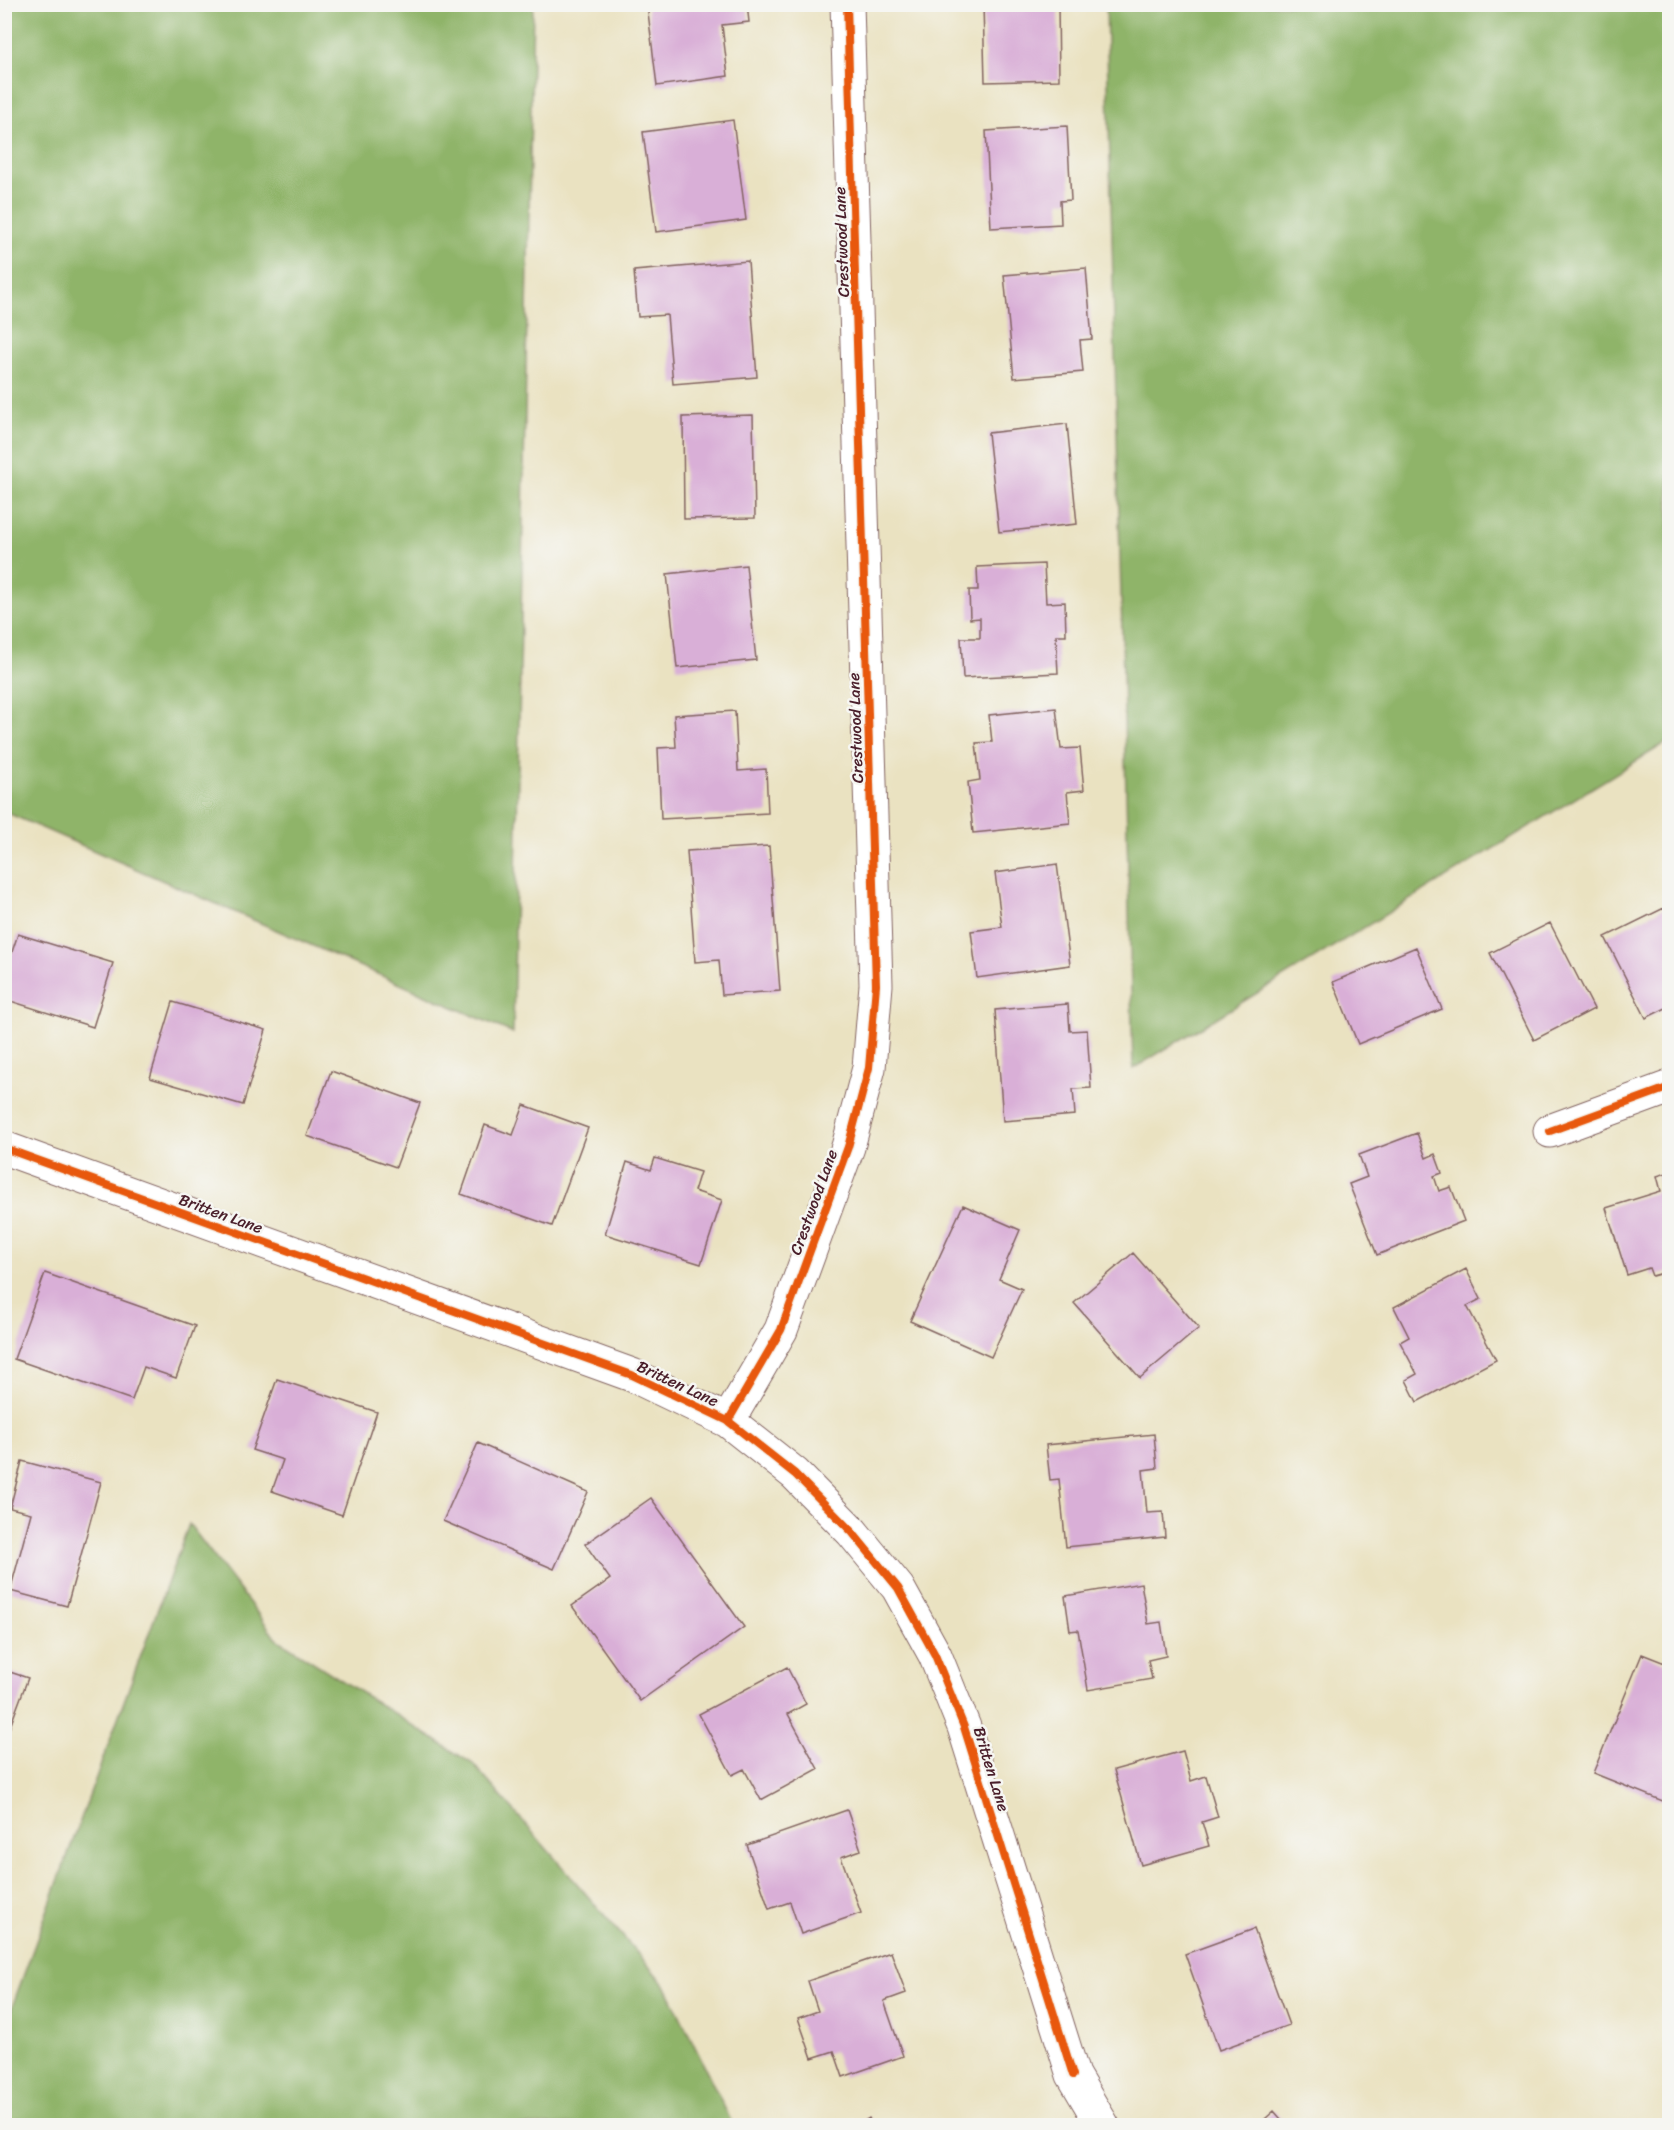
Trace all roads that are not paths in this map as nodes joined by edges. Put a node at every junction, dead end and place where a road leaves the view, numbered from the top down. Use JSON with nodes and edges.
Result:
{"nodes":[{"id":1,"x":847,"y":4,"type":"edge"},
{"id":2,"x":1670,"y":1087,"type":"edge"},
{"id":3,"x":1550,"y":1131,"type":"dead end"},
{"id":4,"x":4,"y":1149,"type":"edge"},
{"id":5,"x":728,"y":1421,"type":"junction"},
{"id":6,"x":1103,"y":2126,"type":"edge"}],
"edges":[{"from":1,"to":5,"type":"street","name":"Crestwood Lane"},
{"from":2,"to":3,"type":"street"},
{"from":4,"to":5,"type":"street","name":"Britten Lane"},
{"from":5,"to":6,"type":"street","name":"Britten Lane"}]}
